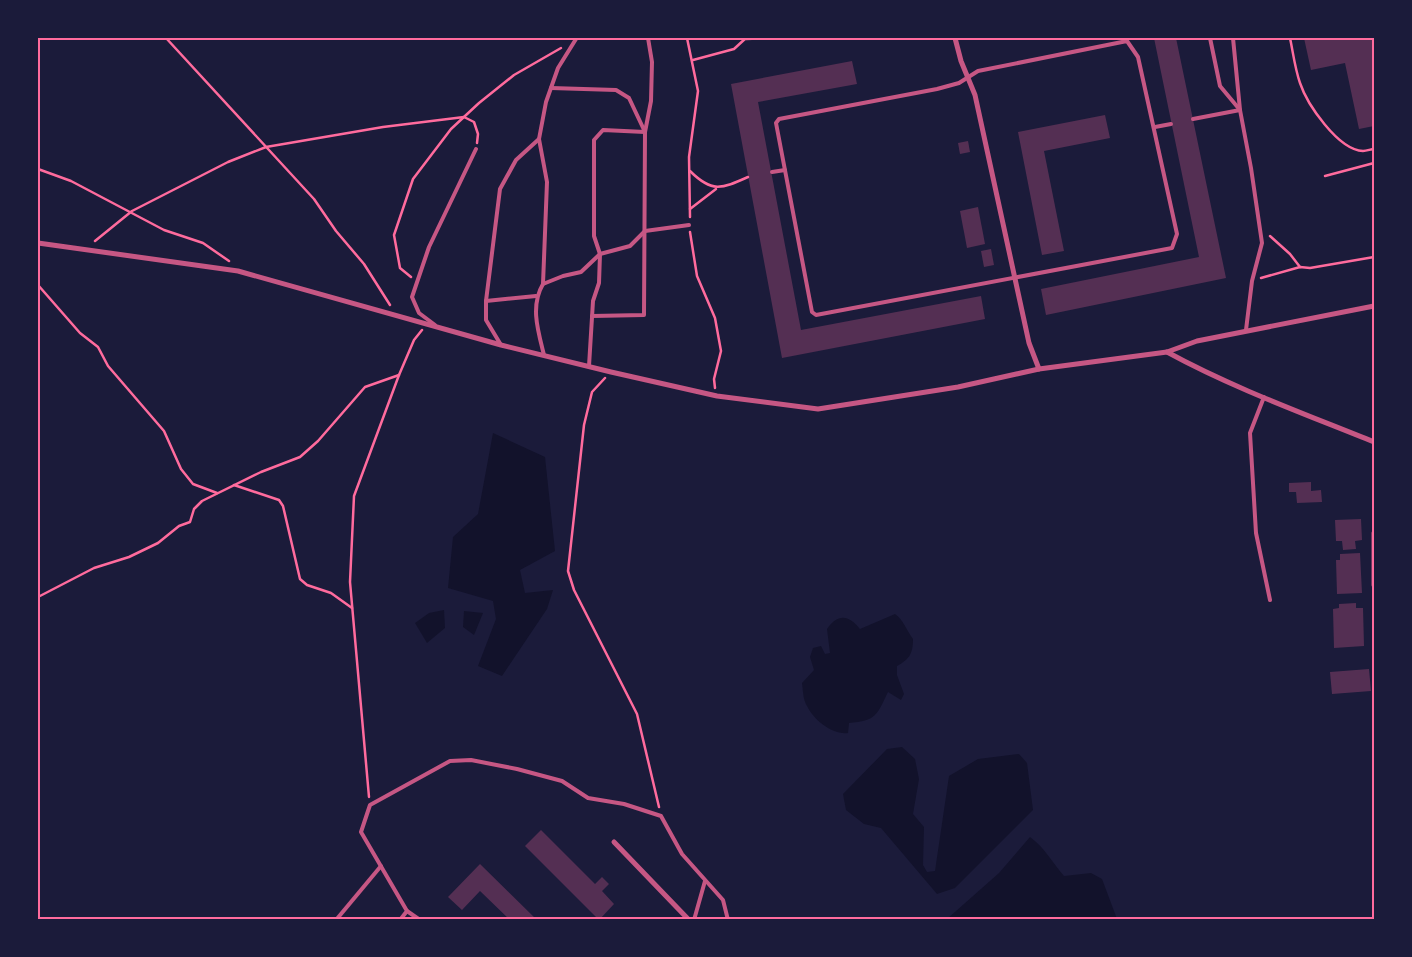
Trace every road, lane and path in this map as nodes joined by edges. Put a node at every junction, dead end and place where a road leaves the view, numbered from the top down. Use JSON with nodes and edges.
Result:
{"nodes":[{"id":1,"x":166,"y":38,"type":"edge"},
{"id":2,"x":576,"y":38,"type":"edge"},
{"id":3,"x":648,"y":38,"type":"edge"},
{"id":4,"x":687,"y":38,"type":"edge"},
{"id":5,"x":746,"y":38,"type":"edge"},
{"id":6,"x":768,"y":38,"type":"edge"},
{"id":7,"x":955,"y":38,"type":"edge"},
{"id":8,"x":1210,"y":38,"type":"edge"},
{"id":9,"x":1233,"y":38,"type":"edge"},
{"id":10,"x":1290,"y":38,"type":"edge"},
{"id":11,"x":693,"y":60,"type":"junction"},
{"id":12,"x":968,"y":77,"type":"junction"},
{"id":13,"x":551,"y":88,"type":"junction"},
{"id":14,"x":1240,"y":110,"type":"junction"},
{"id":15,"x":464,"y":117,"type":"junction"},
{"id":16,"x":1193,"y":120,"type":"dead end"},
{"id":17,"x":1172,"y":124,"type":"dead end"},
{"id":18,"x":1155,"y":127,"type":"junction"},
{"id":19,"x":646,"y":132,"type":"junction"},
{"id":20,"x":538,"y":139,"type":"junction"},
{"id":21,"x":266,"y":147,"type":"junction"},
{"id":22,"x":1374,"y":148,"type":"edge"},
{"id":23,"x":476,"y":149,"type":"joint"},
{"id":24,"x":1374,"y":164,"type":"edge"},
{"id":25,"x":38,"y":169,"type":"edge"},
{"id":26,"x":689,"y":170,"type":"junction"},
{"id":27,"x":785,"y":170,"type":"junction"},
{"id":28,"x":772,"y":172,"type":"dead end"},
{"id":29,"x":1324,"y":176,"type":"dead end"},
{"id":30,"x":748,"y":177,"type":"dead end"},
{"id":31,"x":716,"y":188,"type":"junction"},
{"id":32,"x":690,"y":210,"type":"junction"},
{"id":33,"x":132,"y":211,"type":"junction"},
{"id":34,"x":689,"y":225,"type":"junction"},
{"id":35,"x":1260,"y":229,"type":"junction"},
{"id":36,"x":644,"y":231,"type":"junction"},
{"id":37,"x":38,"y":243,"type":"edge"},
{"id":38,"x":84,"y":250,"type":"junction"},
{"id":39,"x":600,"y":254,"type":"junction"},
{"id":40,"x":1374,"y":257,"type":"edge"},
{"id":41,"x":1300,"y":268,"type":"junction"},
{"id":42,"x":238,"y":271,"type":"junction"},
{"id":43,"x":1014,"y":278,"type":"junction"},
{"id":44,"x":1252,"y":281,"type":"junction"},
{"id":45,"x":417,"y":282,"type":"junction"},
{"id":46,"x":543,"y":284,"type":"junction"},
{"id":47,"x":38,"y":285,"type":"edge"},
{"id":48,"x":536,"y":296,"type":"junction"},
{"id":49,"x":486,"y":300,"type":"junction"},
{"id":50,"x":1374,"y":306,"type":"edge"},
{"id":51,"x":396,"y":314,"type":"junction"},
{"id":52,"x":592,"y":316,"type":"junction"},
{"id":53,"x":435,"y":325,"type":"junction"},
{"id":54,"x":1246,"y":330,"type":"junction"},
{"id":55,"x":501,"y":345,"type":"junction"},
{"id":56,"x":1167,"y":352,"type":"junction"},
{"id":57,"x":544,"y":355,"type":"junction"},
{"id":58,"x":589,"y":366,"type":"junction"},
{"id":59,"x":1039,"y":369,"type":"junction"},
{"id":60,"x":611,"y":372,"type":"junction"},
{"id":61,"x":399,"y":375,"type":"junction"},
{"id":62,"x":717,"y":396,"type":"junction"},
{"id":63,"x":1264,"y":397,"type":"junction"},
{"id":64,"x":1374,"y":442,"type":"edge"},
{"id":65,"x":234,"y":485,"type":"junction"},
{"id":66,"x":218,"y":493,"type":"junction"},
{"id":67,"x":1374,"y":533,"type":"edge"},
{"id":68,"x":1374,"y":585,"type":"edge"},
{"id":69,"x":38,"y":597,"type":"edge"},
{"id":70,"x":1270,"y":600,"type":"dead end"},
{"id":71,"x":352,"y":608,"type":"junction"},
{"id":72,"x":370,"y":804,"type":"junction"},
{"id":73,"x":661,"y":816,"type":"junction"},
{"id":74,"x":614,"y":842,"type":"dead end"},
{"id":75,"x":381,"y":866,"type":"junction"},
{"id":76,"x":705,"y":881,"type":"junction"},
{"id":77,"x":407,"y":911,"type":"junction"},
{"id":78,"x":336,"y":920,"type":"edge"},
{"id":79,"x":400,"y":920,"type":"edge"},
{"id":80,"x":420,"y":920,"type":"edge"},
{"id":81,"x":688,"y":920,"type":"edge"},
{"id":82,"x":694,"y":920,"type":"edge"},
{"id":83,"x":728,"y":920,"type":"edge"}],
"edges":[{"from":1,"to":21,"type":"path"},
{"from":2,"to":13,"type":"lane"},
{"from":2,"to":15,"type":"path"},
{"from":3,"to":19,"type":"lane"},
{"from":4,"to":11,"type":"path"},
{"from":5,"to":6,"type":"path"},
{"from":5,"to":11,"type":"path"},
{"from":7,"to":12,"type":"street"},
{"from":8,"to":14,"type":"lane"},
{"from":9,"to":14,"type":"lane"},
{"from":10,"to":22,"type":"path"},
{"from":11,"to":26,"type":"path"},
{"from":12,"to":18,"type":"lane"},
{"from":12,"to":27,"type":"lane"},
{"from":12,"to":43,"type":"street"},
{"from":13,"to":19,"type":"lane"},
{"from":13,"to":20,"type":"lane"},
{"from":14,"to":16,"type":"lane"},
{"from":14,"to":35,"type":"lane"},
{"from":15,"to":21,"type":"path"},
{"from":15,"to":23,"type":"path"},
{"from":15,"to":45,"type":"path"},
{"from":17,"to":18,"type":"lane"},
{"from":18,"to":43,"type":"lane"},
{"from":19,"to":36,"type":"lane"},
{"from":19,"to":39,"type":"lane"},
{"from":20,"to":46,"type":"lane"},
{"from":20,"to":49,"type":"lane"},
{"from":21,"to":33,"type":"path"},
{"from":21,"to":51,"type":"path"},
{"from":23,"to":45,"type":"lane"},
{"from":24,"to":29,"type":"path"},
{"from":25,"to":33,"type":"path"},
{"from":26,"to":31,"type":"path"},
{"from":26,"to":32,"type":"path"},
{"from":27,"to":28,"type":"lane"},
{"from":27,"to":43,"type":"lane"},
{"from":30,"to":31,"type":"path"},
{"from":31,"to":32,"type":"path"},
{"from":32,"to":34,"type":"path"},
{"from":33,"to":38,"type":"path"},
{"from":33,"to":42,"type":"path"},
{"from":34,"to":36,"type":"lane"},
{"from":34,"to":62,"type":"path"},
{"from":35,"to":41,"type":"path"},
{"from":35,"to":44,"type":"lane"},
{"from":36,"to":39,"type":"lane"},
{"from":36,"to":52,"type":"lane"},
{"from":37,"to":38,"type":"street"},
{"from":38,"to":42,"type":"street"},
{"from":39,"to":46,"type":"lane"},
{"from":39,"to":52,"type":"lane"},
{"from":40,"to":41,"type":"path"},
{"from":41,"to":44,"type":"path"},
{"from":42,"to":51,"type":"street"},
{"from":43,"to":59,"type":"street"},
{"from":44,"to":54,"type":"lane"},
{"from":45,"to":53,"type":"lane"},
{"from":46,"to":48,"type":"lane"},
{"from":47,"to":66,"type":"path"},
{"from":48,"to":49,"type":"lane"},
{"from":48,"to":57,"type":"lane"},
{"from":49,"to":55,"type":"lane"},
{"from":50,"to":54,"type":"street"},
{"from":51,"to":53,"type":"street"},
{"from":52,"to":58,"type":"lane"},
{"from":53,"to":55,"type":"street"},
{"from":53,"to":61,"type":"path"},
{"from":54,"to":56,"type":"street"},
{"from":55,"to":57,"type":"street"},
{"from":56,"to":59,"type":"street"},
{"from":56,"to":63,"type":"street"},
{"from":57,"to":58,"type":"street"},
{"from":58,"to":60,"type":"street"},
{"from":59,"to":62,"type":"street"},
{"from":60,"to":62,"type":"street"},
{"from":60,"to":73,"type":"path"},
{"from":61,"to":65,"type":"path"},
{"from":61,"to":71,"type":"path"},
{"from":63,"to":64,"type":"street"},
{"from":63,"to":70,"type":"lane"},
{"from":65,"to":66,"type":"path"},
{"from":65,"to":71,"type":"path"},
{"from":66,"to":69,"type":"path"},
{"from":67,"to":68,"type":"street"},
{"from":71,"to":72,"type":"path"},
{"from":72,"to":73,"type":"lane"},
{"from":72,"to":75,"type":"lane"},
{"from":73,"to":76,"type":"lane"},
{"from":74,"to":81,"type":"street"},
{"from":75,"to":77,"type":"lane"},
{"from":75,"to":78,"type":"lane"},
{"from":76,"to":82,"type":"lane"},
{"from":76,"to":83,"type":"lane"},
{"from":77,"to":79,"type":"lane"},
{"from":77,"to":80,"type":"lane"}]}
